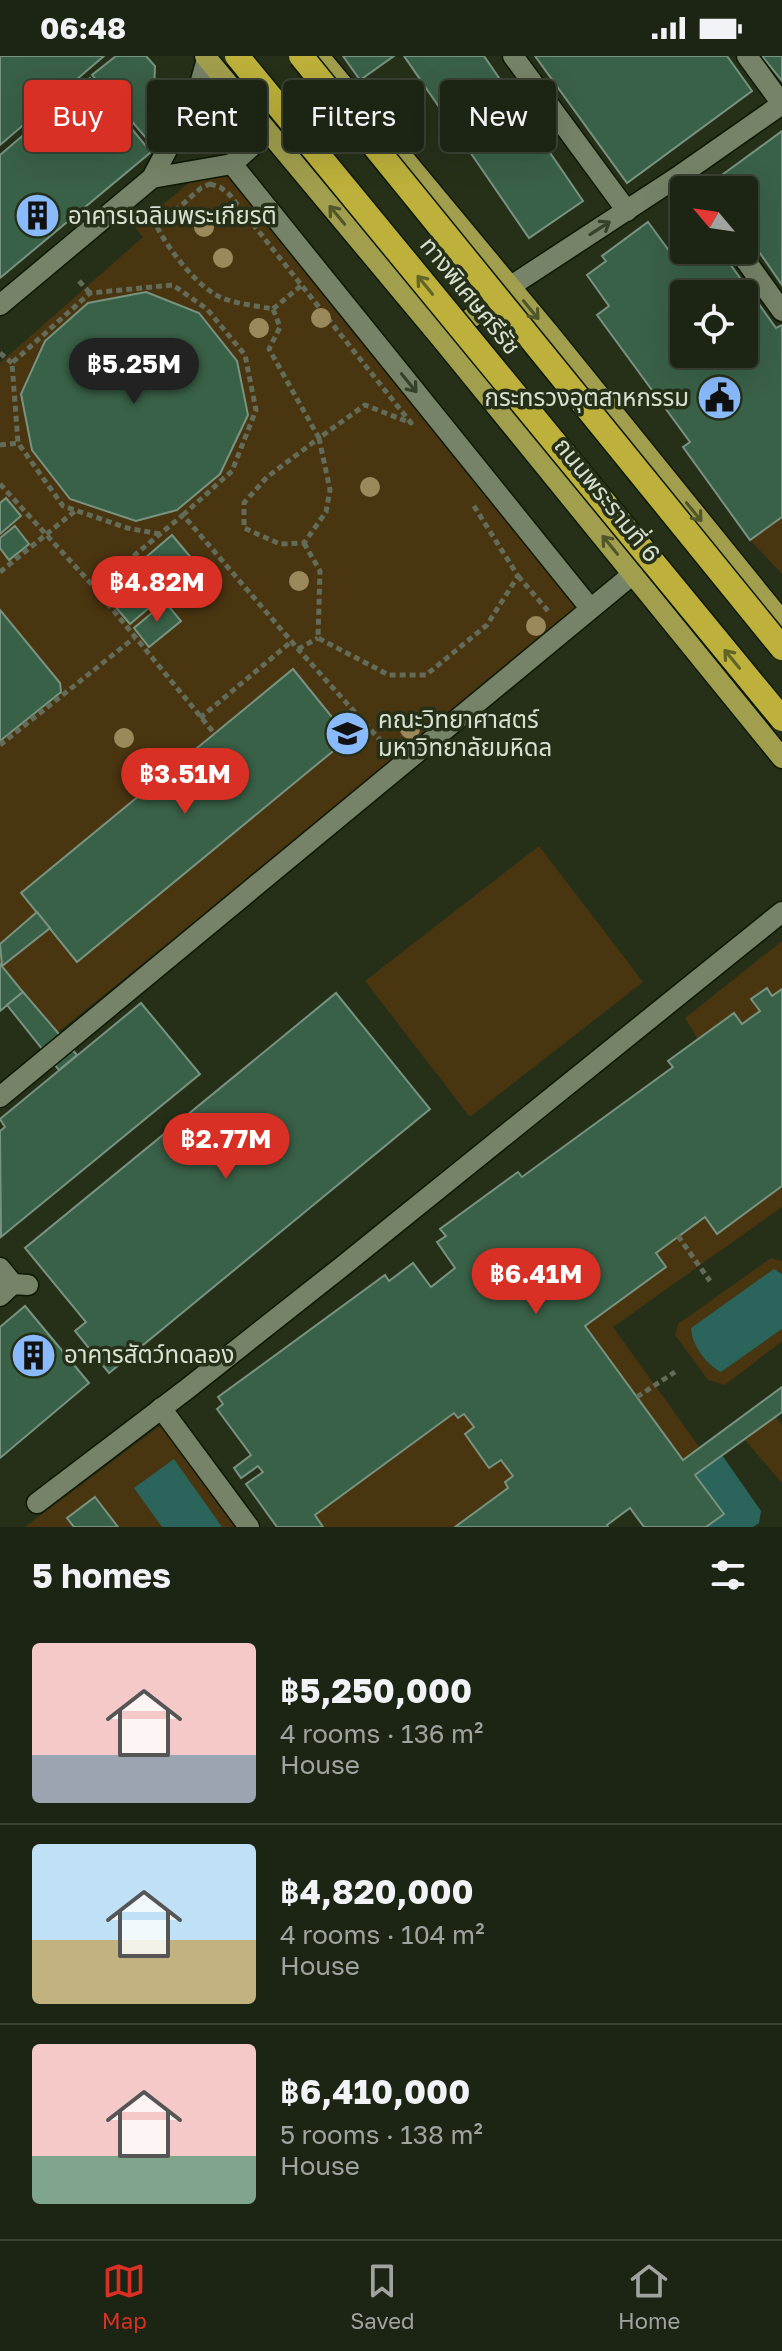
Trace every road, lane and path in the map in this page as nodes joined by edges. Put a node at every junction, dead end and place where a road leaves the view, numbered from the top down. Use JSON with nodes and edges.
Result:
{"nodes":[{"id":1,"x":237,"y":56,"type":"edge"},
{"id":2,"x":301,"y":56,"type":"edge"},
{"id":3,"x":319,"y":56,"type":"edge"},
{"id":4,"x":513,"y":56,"type":"edge"},
{"id":5,"x":747,"y":56,"type":"edge"},
{"id":6,"x":206,"y":57,"type":"edge"},
{"id":7,"x":782,"y":104,"type":"edge"},
{"id":8,"x":268,"y":132,"type":"junction"},
{"id":9,"x":232,"y":164,"type":"junction"},
{"id":10,"x":695,"y":176,"type":"edge"},
{"id":11,"x":152,"y":178,"type":"junction"},
{"id":12,"x":670,"y":191,"type":"edge"},
{"id":13,"x":627,"y":211,"type":"junction"},
{"id":14,"x":748,"y":264,"type":"edge"},
{"id":15,"x":79,"y":281,"type":"dead end"},
{"id":16,"x":302,"y":285,"type":"junction"},
{"id":17,"x":511,"y":286,"type":"junction"},
{"id":18,"x":90,"y":293,"type":"junction"},
{"id":19,"x":0,"y":305,"type":"edge"},
{"id":20,"x":273,"y":309,"type":"junction"},
{"id":21,"x":782,"y":311,"type":"edge"},
{"id":22,"x":443,"y":341,"type":"junction"},
{"id":23,"x":0,"y":353,"type":"edge"},
{"id":24,"x":12,"y":363,"type":"junction"},
{"id":25,"x":411,"y":423,"type":"junction"},
{"id":26,"x":421,"y":432,"type":"dead end"},
{"id":27,"x":319,"y":438,"type":"junction"},
{"id":28,"x":18,"y":443,"type":"junction"},
{"id":29,"x":0,"y":445,"type":"edge"},
{"id":30,"x":0,"y":484,"type":"edge"},
{"id":31,"x":465,"y":491,"type":"dead end"},
{"id":32,"x":75,"y":510,"type":"junction"},
{"id":33,"x":183,"y":515,"type":"junction"},
{"id":34,"x":160,"y":534,"type":"junction"},
{"id":35,"x":47,"y":536,"type":"junction"},
{"id":36,"x":304,"y":543,"type":"junction"},
{"id":37,"x":0,"y":572,"type":"edge"},
{"id":38,"x":633,"y":574,"type":"junction"},
{"id":39,"x":518,"y":576,"type":"junction"},
{"id":40,"x":95,"y":588,"type":"junction"},
{"id":41,"x":590,"y":608,"type":"junction"},
{"id":42,"x":549,"y":612,"type":"dead end"},
{"id":43,"x":782,"y":621,"type":"edge"},
{"id":44,"x":134,"y":638,"type":"junction"},
{"id":45,"x":318,"y":638,"type":"junction"},
{"id":46,"x":292,"y":641,"type":"junction"},
{"id":47,"x":782,"y":648,"type":"edge"},
{"id":48,"x":298,"y":649,"type":"junction"},
{"id":49,"x":200,"y":718,"type":"junction"},
{"id":50,"x":782,"y":719,"type":"edge"},
{"id":51,"x":214,"y":733,"type":"dead end"},
{"id":52,"x":0,"y":745,"type":"edge"},
{"id":53,"x":388,"y":749,"type":"dead end"},
{"id":54,"x":782,"y":758,"type":"edge"},
{"id":55,"x":782,"y":912,"type":"edge"},
{"id":56,"x":3,"y":1089,"type":"edge"},
{"id":57,"x":678,"y":1236,"type":"dead end"},
{"id":58,"x":0,"y":1268,"type":"edge"},
{"id":59,"x":710,"y":1281,"type":"dead end"},
{"id":60,"x":14,"y":1288,"type":"edge"},
{"id":61,"x":675,"y":1372,"type":"dead end"},
{"id":62,"x":637,"y":1397,"type":"dead end"},
{"id":63,"x":161,"y":1408,"type":"junction"},
{"id":64,"x":37,"y":1503,"type":"dead end"},
{"id":65,"x":249,"y":1527,"type":"edge"}],
"edges":[{"from":50,"to":1,"type":"highway","name":"ทางพิเศษศรีรัช","one_way":true,"bridge":true},
{"from":2,"to":47,"type":"highway","name":"ทางพิเศษศรีรัช","bridge":true},
{"from":3,"to":17,"type":"main road"},
{"from":4,"to":13,"type":"lane"},
{"from":5,"to":7,"type":"lane"},
{"from":6,"to":8,"type":"main road","name":"ถนนพระรามที่ 6"},
{"from":6,"to":11,"type":"lane"},
{"from":7,"to":10,"type":"lane"},
{"from":8,"to":9,"type":"lane"},
{"from":22,"to":8,"type":"main road","name":"ถนนพระรามที่ 6","one_way":true},
{"from":9,"to":11,"type":"lane"},
{"from":9,"to":41,"type":"lane","one_way":true},
{"from":11,"to":19,"type":"lane"},
{"from":12,"to":13,"type":"lane"},
{"from":17,"to":13,"type":"lane","one_way":true},
{"from":14,"to":21,"type":"lane"},
{"from":15,"to":18,"type":"path"},
{"from":16,"to":20,"type":"path"},
{"from":16,"to":20,"type":"path"},
{"from":16,"to":25,"type":"path"},
{"from":17,"to":22,"type":"main road"},
{"from":17,"to":43,"type":"main road","one_way":true},
{"from":18,"to":24,"type":"path"},
{"from":18,"to":33,"type":"path"},
{"from":20,"to":27,"type":"path"},
{"from":38,"to":22,"type":"main road","name":"ถนนพระรามที่ 6","one_way":true},
{"from":23,"to":24,"type":"path"},
{"from":24,"to":28,"type":"path"},
{"from":25,"to":26,"type":"path"},
{"from":25,"to":27,"type":"path"},
{"from":27,"to":36,"type":"path"},
{"from":27,"to":36,"type":"path"},
{"from":28,"to":29,"type":"path"},
{"from":28,"to":32,"type":"path"},
{"from":30,"to":35,"type":"path"},
{"from":31,"to":39,"type":"path"},
{"from":32,"to":34,"type":"path"},
{"from":32,"to":35,"type":"path"},
{"from":33,"to":34,"type":"path"},
{"from":33,"to":46,"type":"path"},
{"from":34,"to":40,"type":"path"},
{"from":35,"to":37,"type":"path"},
{"from":35,"to":40,"type":"path"},
{"from":36,"to":45,"type":"path"},
{"from":38,"to":41,"type":"lane"},
{"from":38,"to":54,"type":"main road","name":"ถนนพระรามที่ 6"},
{"from":39,"to":42,"type":"path"},
{"from":39,"to":45,"type":"path"},
{"from":40,"to":44,"type":"path"},
{"from":41,"to":56,"type":"lane"},
{"from":44,"to":49,"type":"path"},
{"from":44,"to":52,"type":"path"},
{"from":45,"to":48,"type":"path"},
{"from":46,"to":48,"type":"path"},
{"from":46,"to":49,"type":"path"},
{"from":48,"to":53,"type":"path"},
{"from":49,"to":51,"type":"path"},
{"from":55,"to":63,"type":"lane"},
{"from":57,"to":59,"type":"path"},
{"from":58,"to":60,"type":"lane"},
{"from":61,"to":62,"type":"path"},
{"from":63,"to":64,"type":"lane"},
{"from":63,"to":65,"type":"lane"}]}
